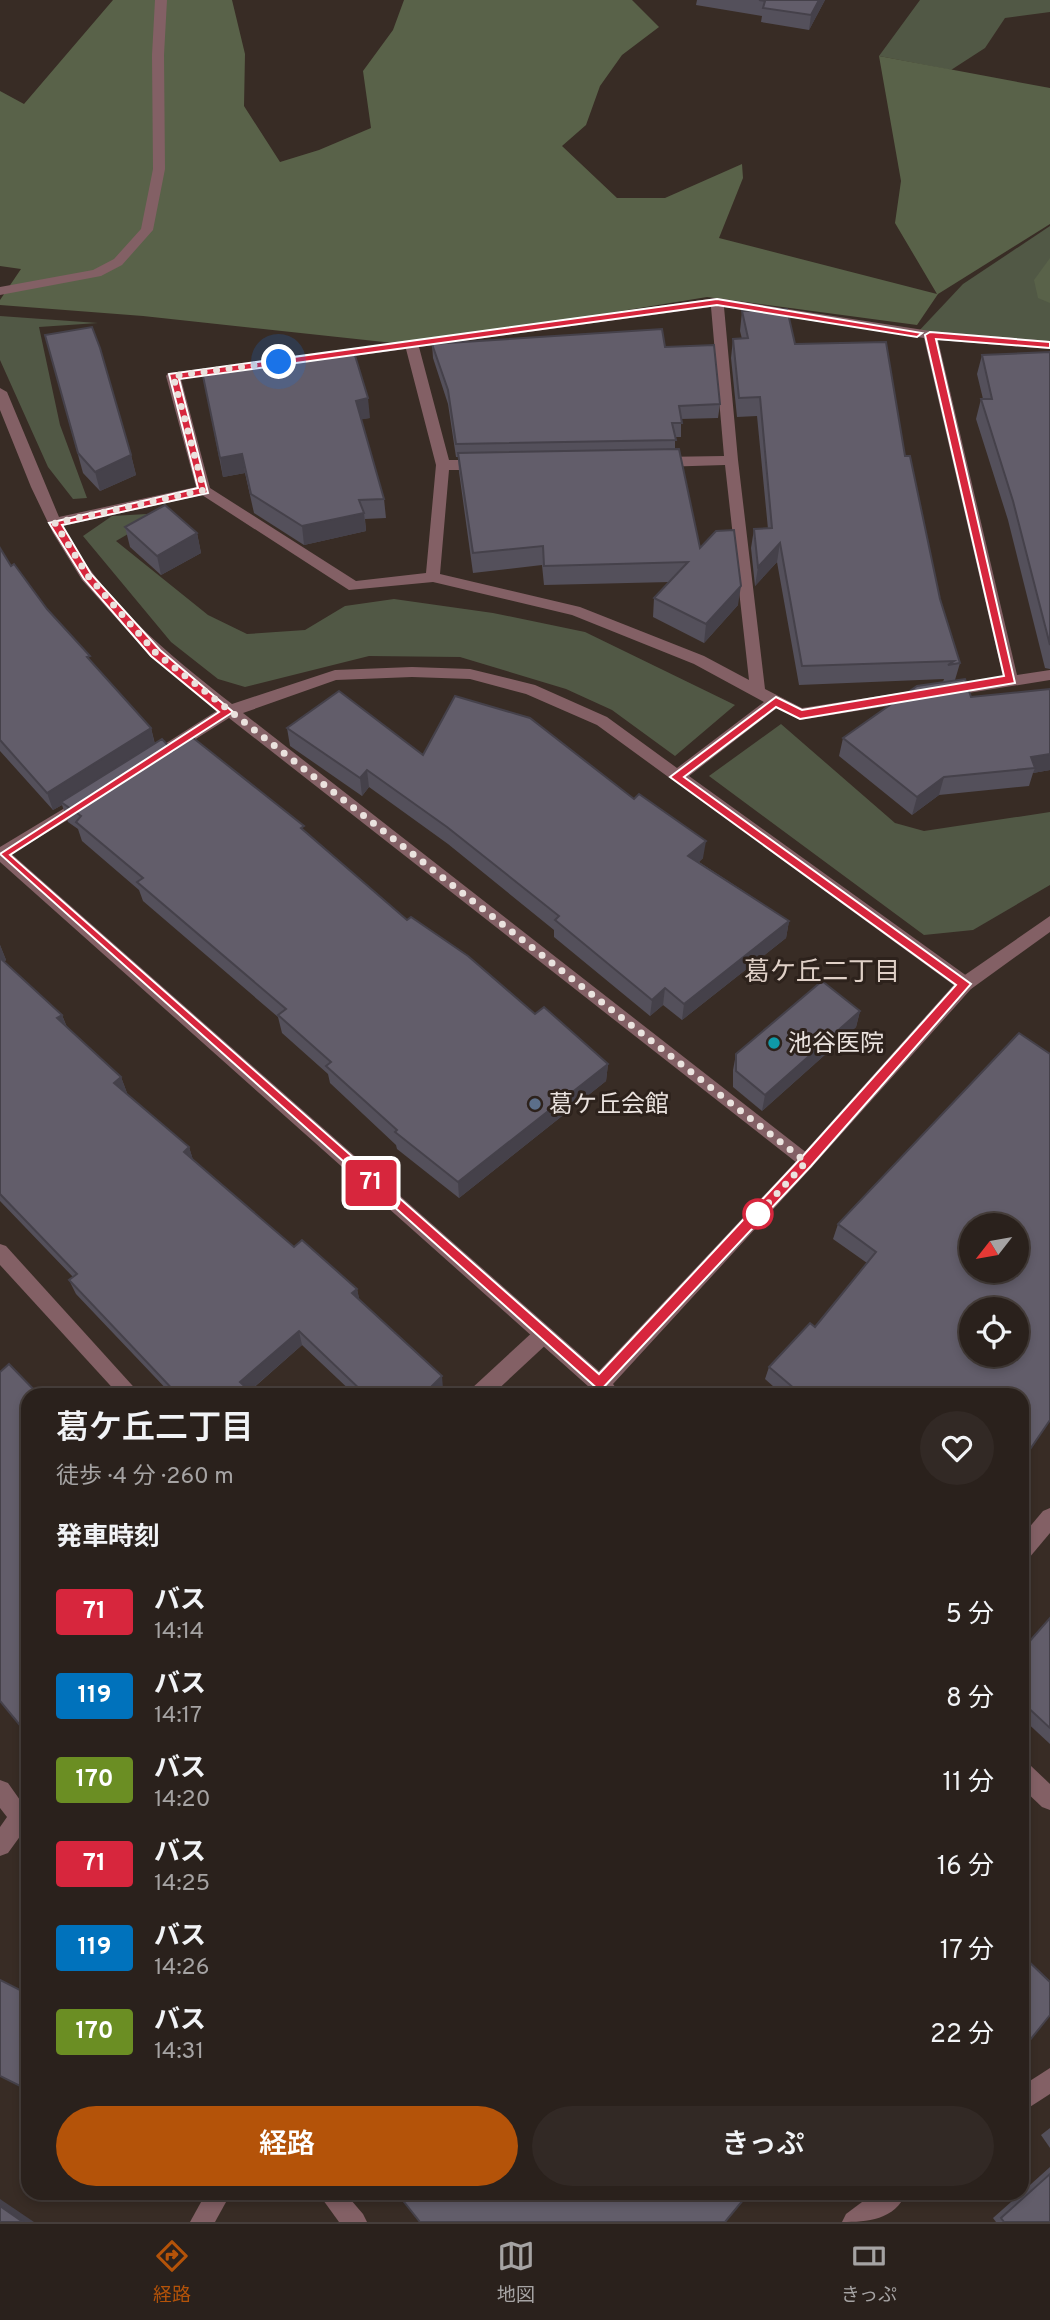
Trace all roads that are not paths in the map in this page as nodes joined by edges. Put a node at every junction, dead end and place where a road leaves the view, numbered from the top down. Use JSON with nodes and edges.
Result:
{"nodes":[{"id":1,"x":161,"y":0,"type":"edge"},
{"id":2,"x":0,"y":291,"type":"edge"},
{"id":3,"x":717,"y":302,"type":"junction"},
{"id":4,"x":930,"y":335,"type":"junction"},
{"id":5,"x":412,"y":345,"type":"junction"},
{"id":6,"x":1050,"y":345,"type":"edge"},
{"id":7,"x":0,"y":392,"type":"edge"},
{"id":8,"x":732,"y":460,"type":"junction"},
{"id":9,"x":649,"y":462,"type":"edge"},
{"id":10,"x":498,"y":464,"type":"edge"},
{"id":11,"x":443,"y":465,"type":"junction"},
{"id":12,"x":204,"y":490,"type":"junction"},
{"id":13,"x":55,"y":523,"type":"junction"},
{"id":14,"x":433,"y":576,"type":"junction"},
{"id":15,"x":1050,"y":675,"type":"edge"},
{"id":16,"x":1011,"y":680,"type":"junction"},
{"id":17,"x":758,"y":692,"type":"junction"},
{"id":18,"x":776,"y":701,"type":"junction"},
{"id":19,"x":227,"y":712,"type":"junction"},
{"id":20,"x":137,"y":769,"type":"edge"},
{"id":21,"x":676,"y":777,"type":"junction"},
{"id":22,"x":91,"y":797,"type":"edge"},
{"id":23,"x":0,"y":854,"type":"edge"},
{"id":24,"x":1050,"y":923,"type":"edge"},
{"id":25,"x":965,"y":984,"type":"junction"},
{"id":26,"x":806,"y":1162,"type":"junction"},
{"id":27,"x":0,"y":1252,"type":"edge"},
{"id":28,"x":543,"y":1335,"type":"junction"},
{"id":29,"x":126,"y":1388,"type":"edge"},
{"id":30,"x":486,"y":1388,"type":"edge"},
{"id":31,"x":605,"y":1388,"type":"edge"},
{"id":32,"x":607,"y":1388,"type":"edge"},
{"id":33,"x":1050,"y":1518,"type":"edge"},
{"id":34,"x":1029,"y":1543,"type":"edge"},
{"id":35,"x":1029,"y":1780,"type":"edge"},
{"id":36,"x":0,"y":1791,"type":"edge"},
{"id":37,"x":1050,"y":1799,"type":"edge"},
{"id":38,"x":21,"y":1813,"type":"edge"},
{"id":39,"x":21,"y":1821,"type":"edge"},
{"id":40,"x":0,"y":1845,"type":"edge"},
{"id":41,"x":1050,"y":2080,"type":"edge"},
{"id":42,"x":1029,"y":2095,"type":"edge"},
{"id":43,"x":215,"y":2200,"type":"edge"},
{"id":44,"x":336,"y":2200,"type":"edge"},
{"id":45,"x":877,"y":2200,"type":"edge"},
{"id":46,"x":202,"y":2222,"type":"edge"},
{"id":47,"x":355,"y":2222,"type":"edge"},
{"id":48,"x":854,"y":2222,"type":"edge"}],
"edges":[{"from":1,"to":2,"type":"street"},
{"from":3,"to":4,"type":"street"},
{"from":3,"to":5,"type":"street"},
{"from":3,"to":8,"type":"street"},
{"from":4,"to":6,"type":"street"},
{"from":4,"to":16,"type":"street"},
{"from":5,"to":11,"type":"street"},
{"from":5,"to":12,"type":"street"},
{"from":7,"to":13,"type":"street"},
{"from":8,"to":9,"type":"street"},
{"from":8,"to":17,"type":"street"},
{"from":10,"to":11,"type":"street"},
{"from":11,"to":14,"type":"street"},
{"from":12,"to":13,"type":"street"},
{"from":12,"to":14,"type":"street"},
{"from":13,"to":19,"type":"street"},
{"from":14,"to":17,"type":"street"},
{"from":15,"to":16,"type":"street"},
{"from":16,"to":18,"type":"street"},
{"from":17,"to":18,"type":"street"},
{"from":18,"to":21,"type":"street"},
{"from":19,"to":20,"type":"street"},
{"from":19,"to":21,"type":"street"},
{"from":19,"to":26,"type":"street"},
{"from":21,"to":25,"type":"street"},
{"from":22,"to":23,"type":"street"},
{"from":23,"to":28,"type":"street"},
{"from":24,"to":25,"type":"street"},
{"from":25,"to":26,"type":"street"},
{"from":26,"to":32,"type":"street"},
{"from":27,"to":29,"type":"street"},
{"from":28,"to":30,"type":"street"},
{"from":28,"to":31,"type":"street"},
{"from":33,"to":34,"type":"street"},
{"from":35,"to":37,"type":"street"},
{"from":36,"to":38,"type":"street"},
{"from":39,"to":40,"type":"street"},
{"from":41,"to":42,"type":"street"},
{"from":43,"to":46,"type":"street"},
{"from":44,"to":47,"type":"street"},
{"from":45,"to":48,"type":"street"}]}
